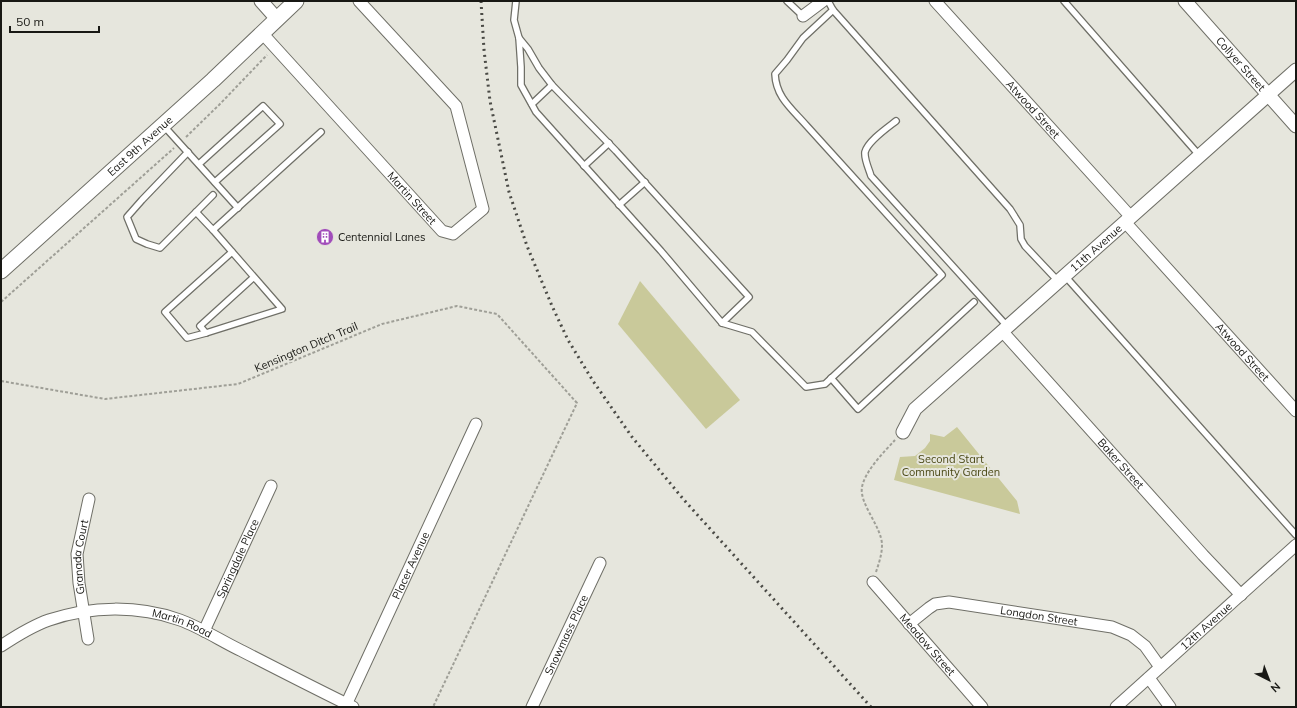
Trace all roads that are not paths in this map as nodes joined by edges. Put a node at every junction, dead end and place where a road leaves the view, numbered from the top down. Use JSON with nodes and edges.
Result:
{"nodes":[{"id":1,"x":261,"y":1,"type":"edge"},
{"id":2,"x":296,"y":1,"type":"edge"},
{"id":3,"x":360,"y":1,"type":"edge"},
{"id":4,"x":516,"y":1,"type":"edge"},
{"id":5,"x":787,"y":1,"type":"edge"},
{"id":6,"x":823,"y":1,"type":"edge"},
{"id":7,"x":828,"y":1,"type":"edge"},
{"id":8,"x":935,"y":1,"type":"edge"},
{"id":9,"x":1064,"y":1,"type":"edge"},
{"id":10,"x":1185,"y":1,"type":"edge"},
{"id":11,"x":833,"y":10,"type":"junction"},
{"id":12,"x":803,"y":16,"type":"joint"},
{"id":13,"x":277,"y":19,"type":"junction"},
{"id":14,"x":262,"y":33,"type":"junction"},
{"id":15,"x":519,"y":38,"type":"junction"},
{"id":16,"x":1296,"y":70,"type":"edge"},
{"id":17,"x":552,"y":85,"type":"junction"},
{"id":18,"x":1268,"y":95,"type":"junction"},
{"id":19,"x":532,"y":104,"type":"junction"},
{"id":20,"x":896,"y":121,"type":"dead end"},
{"id":21,"x":163,"y":124,"type":"junction"},
{"id":22,"x":1296,"y":126,"type":"edge"},
{"id":23,"x":321,"y":132,"type":"dead end"},
{"id":24,"x":609,"y":143,"type":"junction"},
{"id":25,"x":188,"y":152,"type":"junction"},
{"id":26,"x":1199,"y":155,"type":"junction"},
{"id":27,"x":199,"y":164,"type":"junction"},
{"id":28,"x":584,"y":166,"type":"junction"},
{"id":29,"x":215,"y":182,"type":"junction"},
{"id":30,"x":645,"y":182,"type":"junction"},
{"id":31,"x":213,"y":195,"type":"dead end"},
{"id":32,"x":619,"y":205,"type":"junction"},
{"id":33,"x":238,"y":208,"type":"junction"},
{"id":34,"x":196,"y":212,"type":"junction"},
{"id":35,"x":1128,"y":219,"type":"junction"},
{"id":36,"x":213,"y":230,"type":"junction"},
{"id":37,"x":232,"y":252,"type":"junction"},
{"id":38,"x":1,"y":271,"type":"edge"},
{"id":39,"x":254,"y":277,"type":"junction"},
{"id":40,"x":1061,"y":278,"type":"junction"},
{"id":41,"x":974,"y":302,"type":"dead end"},
{"id":42,"x":722,"y":323,"type":"junction"},
{"id":43,"x":1005,"y":328,"type":"junction"},
{"id":44,"x":206,"y":333,"type":"junction"},
{"id":45,"x":831,"y":378,"type":"junction"},
{"id":46,"x":1296,"y":411,"type":"edge"},
{"id":47,"x":476,"y":424,"type":"dead end"},
{"id":48,"x":903,"y":432,"type":"road end"},
{"id":49,"x":271,"y":486,"type":"dead end"},
{"id":50,"x":89,"y":499,"type":"dead end"},
{"id":51,"x":1296,"y":535,"type":"edge"},
{"id":52,"x":1296,"y":545,"type":"edge"},
{"id":53,"x":600,"y":563,"type":"dead end"},
{"id":54,"x":873,"y":582,"type":"road end"},
{"id":55,"x":1241,"y":595,"type":"junction"},
{"id":56,"x":84,"y":611,"type":"junction"},
{"id":57,"x":909,"y":624,"type":"junction"},
{"id":58,"x":204,"y":631,"type":"junction"},
{"id":59,"x":88,"y":639,"type":"dead end"},
{"id":60,"x":1,"y":646,"type":"edge"},
{"id":61,"x":1160,"y":667,"type":"junction"},
{"id":62,"x":1149,"y":678,"type":"junction"},
{"id":63,"x":348,"y":706,"type":"edge"},
{"id":64,"x":532,"y":707,"type":"edge"},
{"id":65,"x":982,"y":707,"type":"edge"},
{"id":66,"x":1116,"y":707,"type":"edge"},
{"id":67,"x":1170,"y":707,"type":"edge"}],
"edges":[{"from":1,"to":13,"type":"street"},
{"from":2,"to":13,"type":"main road","name":"East 9th Avenue"},
{"from":3,"to":14,"type":"street","name":"Martin Street"},
{"from":4,"to":15,"type":"lane"},
{"from":5,"to":12,"type":"lane"},
{"from":6,"to":12,"type":"street"},
{"from":7,"to":11,"type":"lane"},
{"from":8,"to":35,"type":"street","name":"Atwood Street"},
{"from":9,"to":26,"type":"lane"},
{"from":10,"to":18,"type":"street","name":"Collyer Street"},
{"from":11,"to":40,"type":"lane"},
{"from":11,"to":45,"type":"lane"},
{"from":13,"to":14,"type":"main road","name":"East 9th Avenue"},
{"from":14,"to":21,"type":"main road","name":"East 9th Avenue"},
{"from":15,"to":17,"type":"lane"},
{"from":15,"to":19,"type":"lane"},
{"from":16,"to":18,"type":"street","name":"11th Avenue"},
{"from":17,"to":19,"type":"lane"},
{"from":17,"to":24,"type":"lane"},
{"from":18,"to":22,"type":"street","name":"Collyer Street"},
{"from":18,"to":26,"type":"street","name":"11th Avenue"},
{"from":19,"to":28,"type":"lane"},
{"from":20,"to":43,"type":"lane"},
{"from":21,"to":25,"type":"lane"},
{"from":21,"to":38,"type":"main road","name":"East 9th Avenue"},
{"from":23,"to":33,"type":"lane"},
{"from":24,"to":28,"type":"lane"},
{"from":24,"to":30,"type":"lane"},
{"from":25,"to":27,"type":"lane"},
{"from":25,"to":34,"type":"lane"},
{"from":26,"to":35,"type":"street","name":"11th Avenue"},
{"from":27,"to":29,"type":"lane"},
{"from":27,"to":29,"type":"lane"},
{"from":28,"to":32,"type":"lane"},
{"from":29,"to":33,"type":"lane"},
{"from":30,"to":32,"type":"lane"},
{"from":30,"to":42,"type":"lane"},
{"from":31,"to":34,"type":"lane"},
{"from":32,"to":42,"type":"lane"},
{"from":33,"to":36,"type":"lane"},
{"from":34,"to":36,"type":"lane"},
{"from":35,"to":40,"type":"street","name":"11th Avenue"},
{"from":35,"to":46,"type":"street","name":"Atwood Street"},
{"from":36,"to":37,"type":"lane"},
{"from":37,"to":39,"type":"lane"},
{"from":37,"to":44,"type":"lane"},
{"from":39,"to":44,"type":"lane"},
{"from":39,"to":44,"type":"lane"},
{"from":40,"to":43,"type":"street","name":"11th Avenue"},
{"from":40,"to":51,"type":"lane"},
{"from":41,"to":45,"type":"lane"},
{"from":42,"to":45,"type":"lane"},
{"from":43,"to":48,"type":"street","name":"11th Avenue"},
{"from":43,"to":55,"type":"street","name":"Baker Street"},
{"from":47,"to":63,"type":"street","name":"Placer Avenue"},
{"from":49,"to":58,"type":"street","name":"Springdale Place"},
{"from":50,"to":56,"type":"street","name":"Granada Court"},
{"from":52,"to":55,"type":"street","name":"12th Avenue"},
{"from":53,"to":64,"type":"street","name":"Snowmass Place"},
{"from":54,"to":57,"type":"street","name":"Meadow Street"},
{"from":55,"to":61,"type":"street","name":"12th Avenue"},
{"from":56,"to":58,"type":"street","name":"Martin Road"},
{"from":56,"to":59,"type":"street","name":"Granada Court"},
{"from":56,"to":60,"type":"street","name":"Martin Road"},
{"from":57,"to":61,"type":"street","name":"Longdon Street"},
{"from":57,"to":65,"type":"street","name":"Meadow Street"},
{"from":58,"to":63,"type":"street","name":"Martin Road"},
{"from":61,"to":62,"type":"street","name":"12th Avenue"},
{"from":62,"to":66,"type":"street","name":"12th Avenue"},
{"from":62,"to":67,"type":"street"}]}
